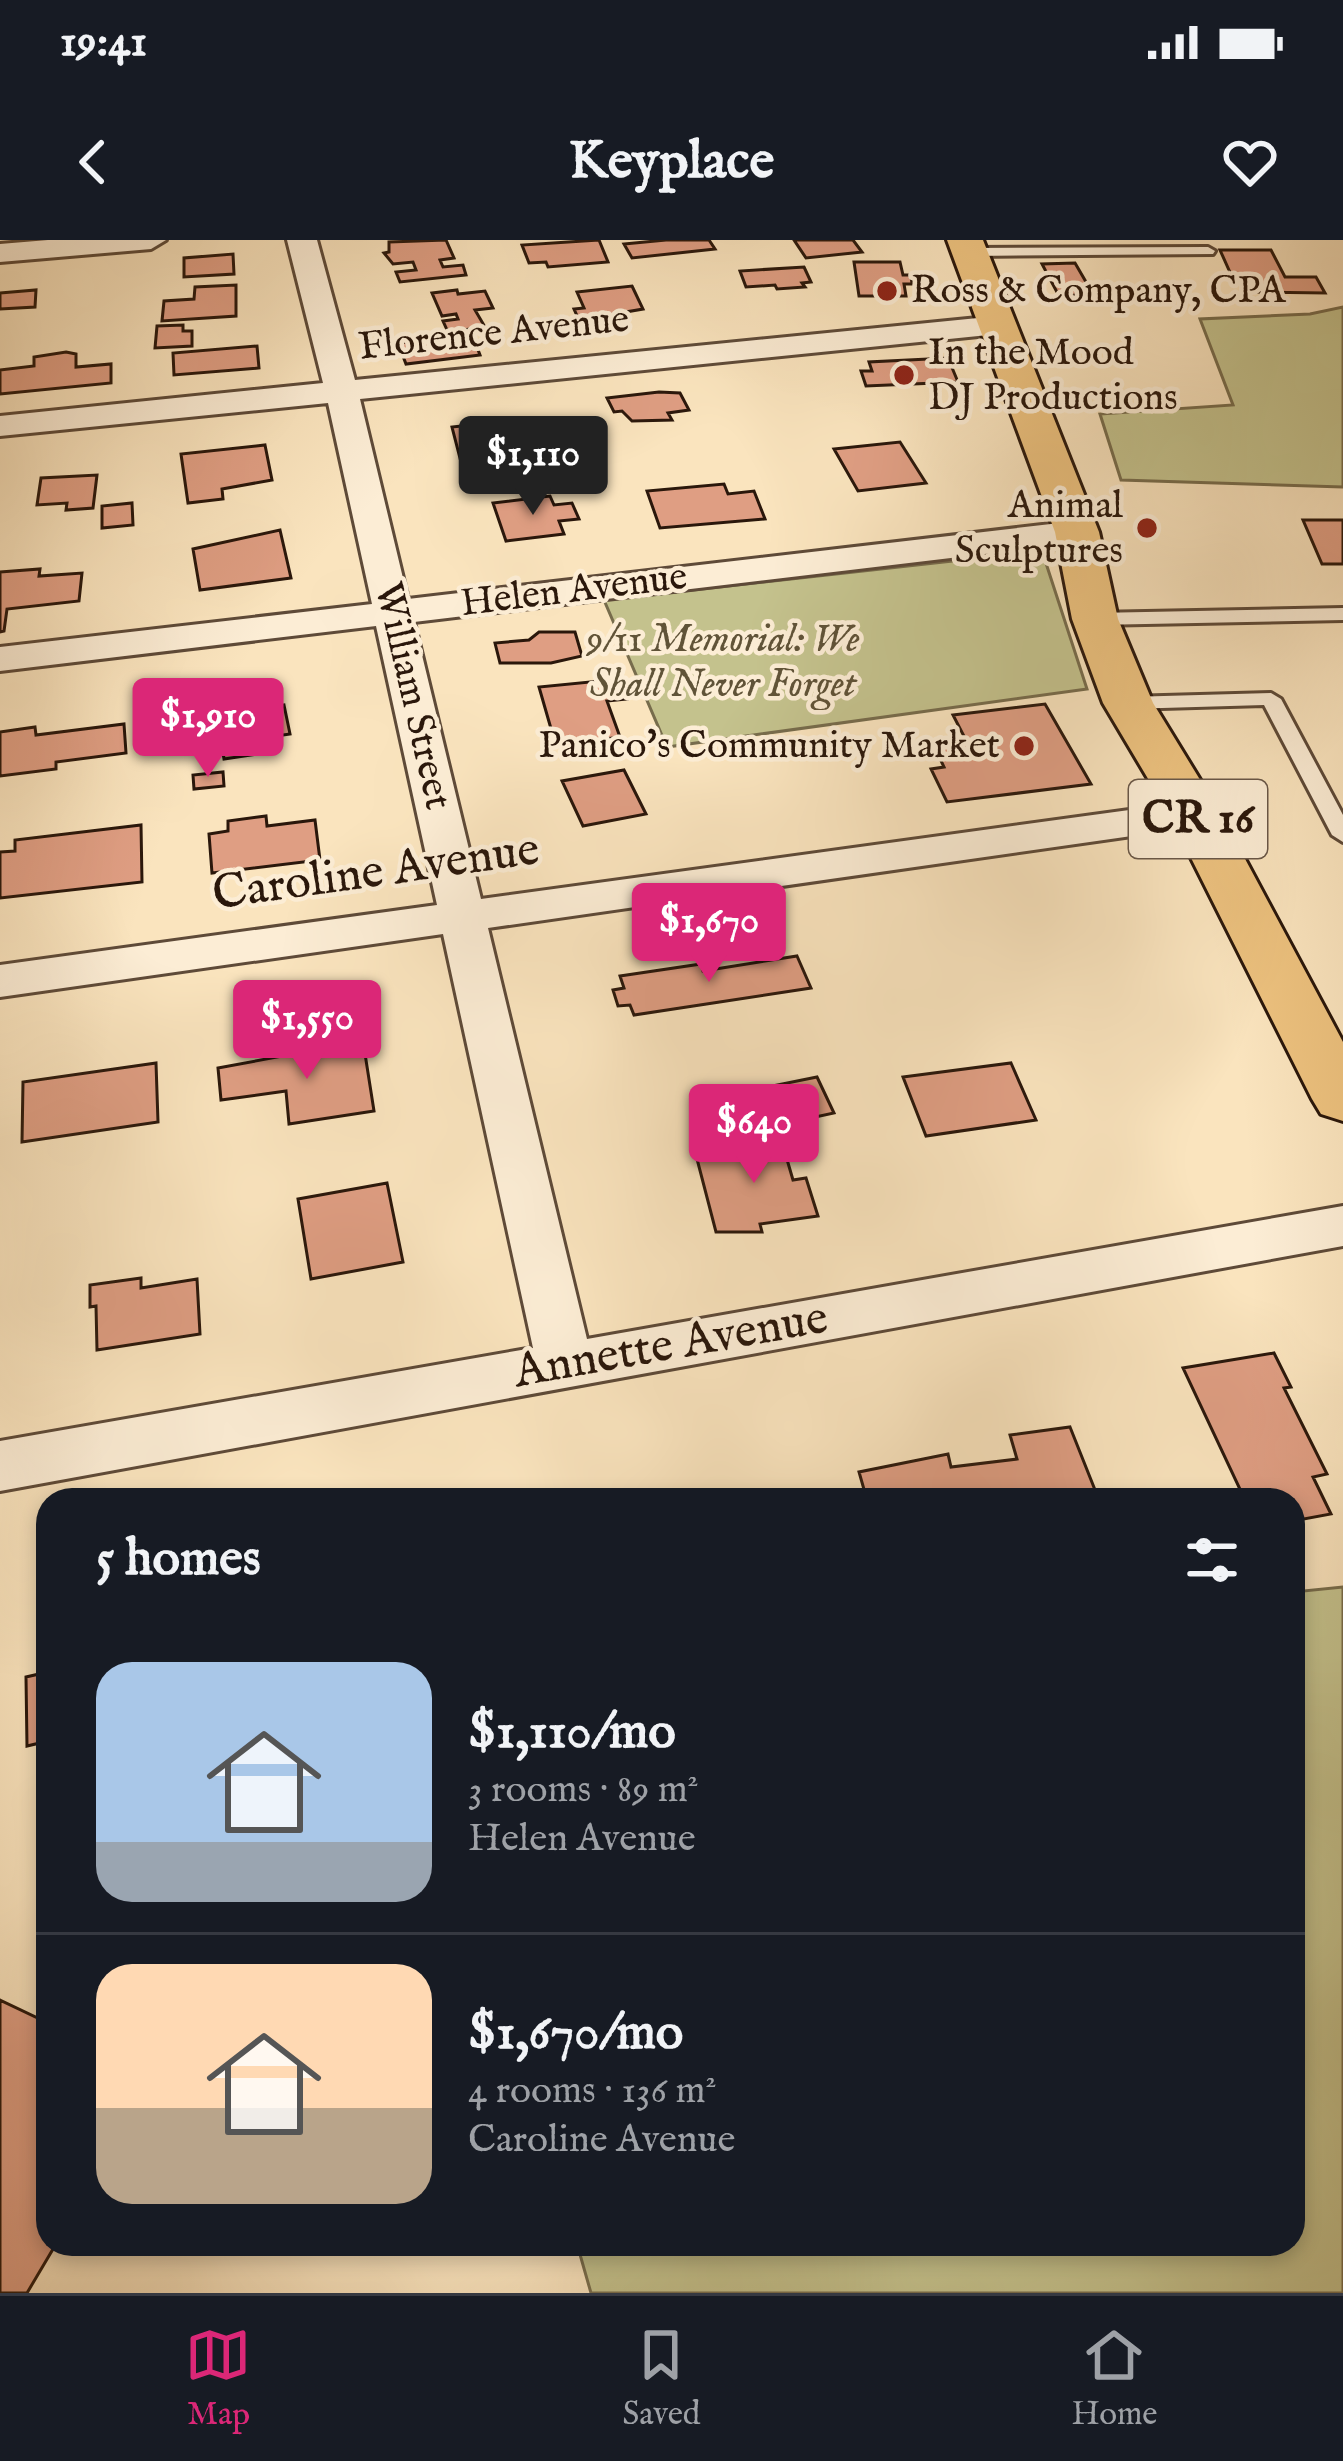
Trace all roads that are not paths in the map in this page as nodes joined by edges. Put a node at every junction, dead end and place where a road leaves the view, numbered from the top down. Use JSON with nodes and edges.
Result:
{"nodes":[{"id":1,"x":151,"y":240,"type":"edge"},
{"id":2,"x":302,"y":240,"type":"edge"},
{"id":3,"x":967,"y":246,"type":"edge"},
{"id":4,"x":1208,"y":250,"type":"dead end"},
{"id":5,"x":0,"y":253,"type":"edge"},
{"id":6,"x":998,"y":325,"type":"junction"},
{"id":7,"x":342,"y":392,"type":"junction"},
{"id":8,"x":0,"y":426,"type":"edge"},
{"id":9,"x":1077,"y":532,"type":"junction"},
{"id":10,"x":393,"y":613,"type":"junction"},
{"id":11,"x":1343,"y":614,"type":"edge"},
{"id":12,"x":1095,"y":619,"type":"junction"},
{"id":13,"x":0,"y":658,"type":"edge"},
{"id":14,"x":1128,"y":703,"type":"junction"},
{"id":15,"x":1195,"y":814,"type":"junction"},
{"id":16,"x":1343,"y":835,"type":"edge"},
{"id":17,"x":464,"y":915,"type":"junction"},
{"id":18,"x":0,"y":981,"type":"edge"},
{"id":19,"x":1343,"y":1099,"type":"edge"},
{"id":20,"x":1343,"y":1226,"type":"edge"},
{"id":21,"x":565,"y":1365,"type":"junction"},
{"id":22,"x":0,"y":1466,"type":"edge"}],
"edges":[{"from":1,"to":5,"type":"street"},
{"from":2,"to":7,"type":"street","name":"William Street"},
{"from":3,"to":4,"type":"lane"},
{"from":3,"to":6,"type":"main road","number":"CR 16"},
{"from":6,"to":7,"type":"street","name":"Florence Avenue"},
{"from":6,"to":9,"type":"main road","number":"CR 16"},
{"from":7,"to":8,"type":"street","name":"Florence Avenue"},
{"from":7,"to":10,"type":"street","name":"William Street"},
{"from":9,"to":10,"type":"street","name":"Helen Avenue"},
{"from":9,"to":12,"type":"main road","number":"CR 16"},
{"from":10,"to":13,"type":"street","name":"Helen Avenue"},
{"from":10,"to":17,"type":"street","name":"William Street"},
{"from":11,"to":12,"type":"lane"},
{"from":12,"to":14,"type":"main road","number":"CR 16"},
{"from":14,"to":15,"type":"main road","number":"CR 16"},
{"from":14,"to":16,"type":"lane"},
{"from":15,"to":17,"type":"street","name":"Caroline Avenue"},
{"from":15,"to":19,"type":"main road","number":"CR 16"},
{"from":17,"to":18,"type":"street","name":"Caroline Avenue"},
{"from":17,"to":21,"type":"street","name":"William Street"},
{"from":20,"to":21,"type":"street","name":"Annette Avenue"},
{"from":21,"to":22,"type":"street","name":"Annette Avenue"}]}
